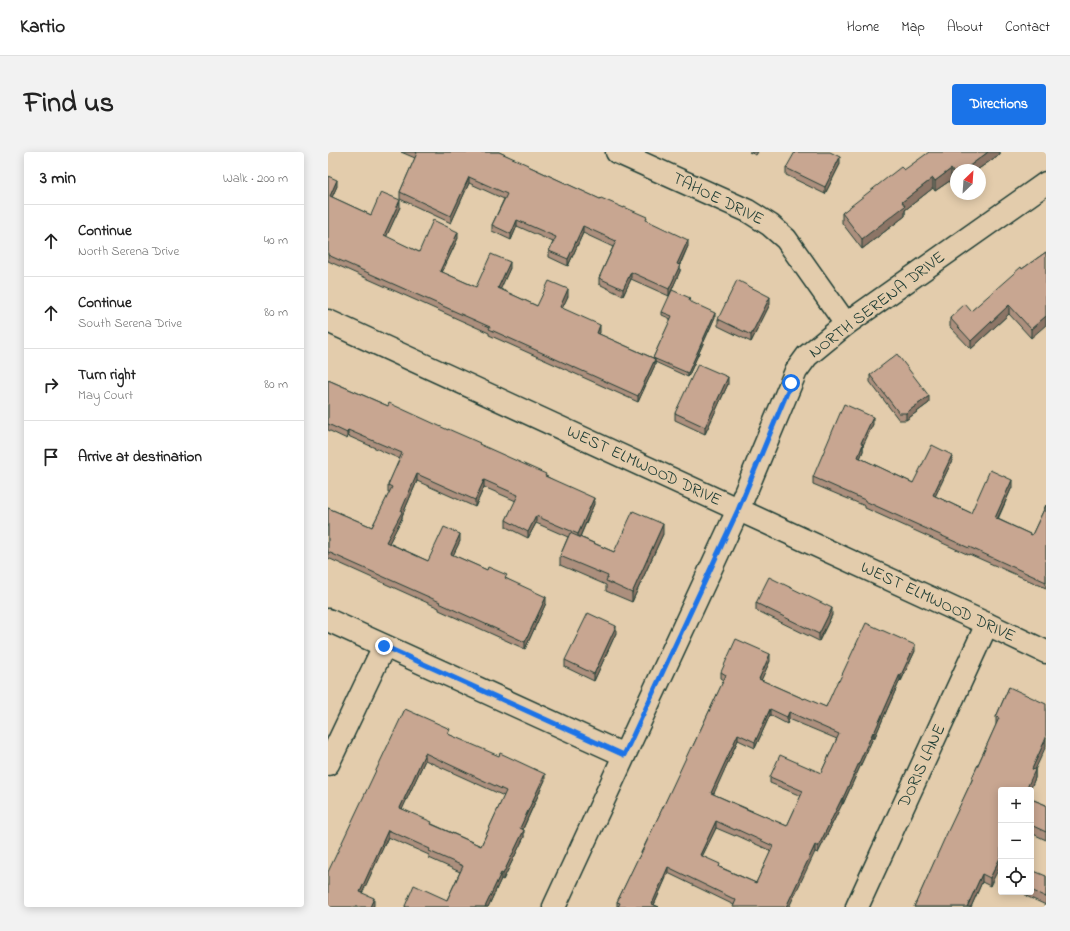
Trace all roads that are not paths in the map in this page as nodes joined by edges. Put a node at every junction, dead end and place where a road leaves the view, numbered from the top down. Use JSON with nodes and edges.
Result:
{"nodes":[{"id":1,"x":617,"y":152,"type":"edge"},
{"id":2,"x":1046,"y":183,"type":"edge"},
{"id":3,"x":328,"y":321,"type":"edge"},
{"id":4,"x":846,"y":324,"type":"junction"},
{"id":5,"x":738,"y":510,"type":"junction"},
{"id":6,"x":328,"y":620,"type":"edge"},
{"id":7,"x":987,"y":624,"type":"junction"},
{"id":8,"x":384,"y":646,"type":"junction"},
{"id":9,"x":1046,"y":652,"type":"edge"},
{"id":10,"x":624,"y":755,"type":"junction"},
{"id":11,"x":328,"y":764,"type":"edge"},
{"id":12,"x":554,"y":907,"type":"edge"},
{"id":13,"x":858,"y":907,"type":"edge"}],
"edges":[{"from":1,"to":4,"type":"street","name":"TAHOE DRIVE"},
{"from":2,"to":4,"type":"street","name":"NORTH SERENA DRIVE"},
{"from":3,"to":5,"type":"street","name":"WEST ELMWOOD DRIVE"},
{"from":4,"to":5,"type":"street","name":"NORTH SERENA DRIVE"},
{"from":5,"to":7,"type":"street","name":"WEST ELMWOOD DRIVE"},
{"from":5,"to":10,"type":"street","name":"NORTH SERENA DRIVE"},
{"from":6,"to":8,"type":"street"},
{"from":7,"to":9,"type":"street","name":"WEST ELMWOOD DRIVE"},
{"from":7,"to":13,"type":"street","name":"DORIS LANE"},
{"from":8,"to":10,"type":"street"},
{"from":8,"to":11,"type":"street"},
{"from":10,"to":12,"type":"street","name":"NORTH SERENA DRIVE"}]}
